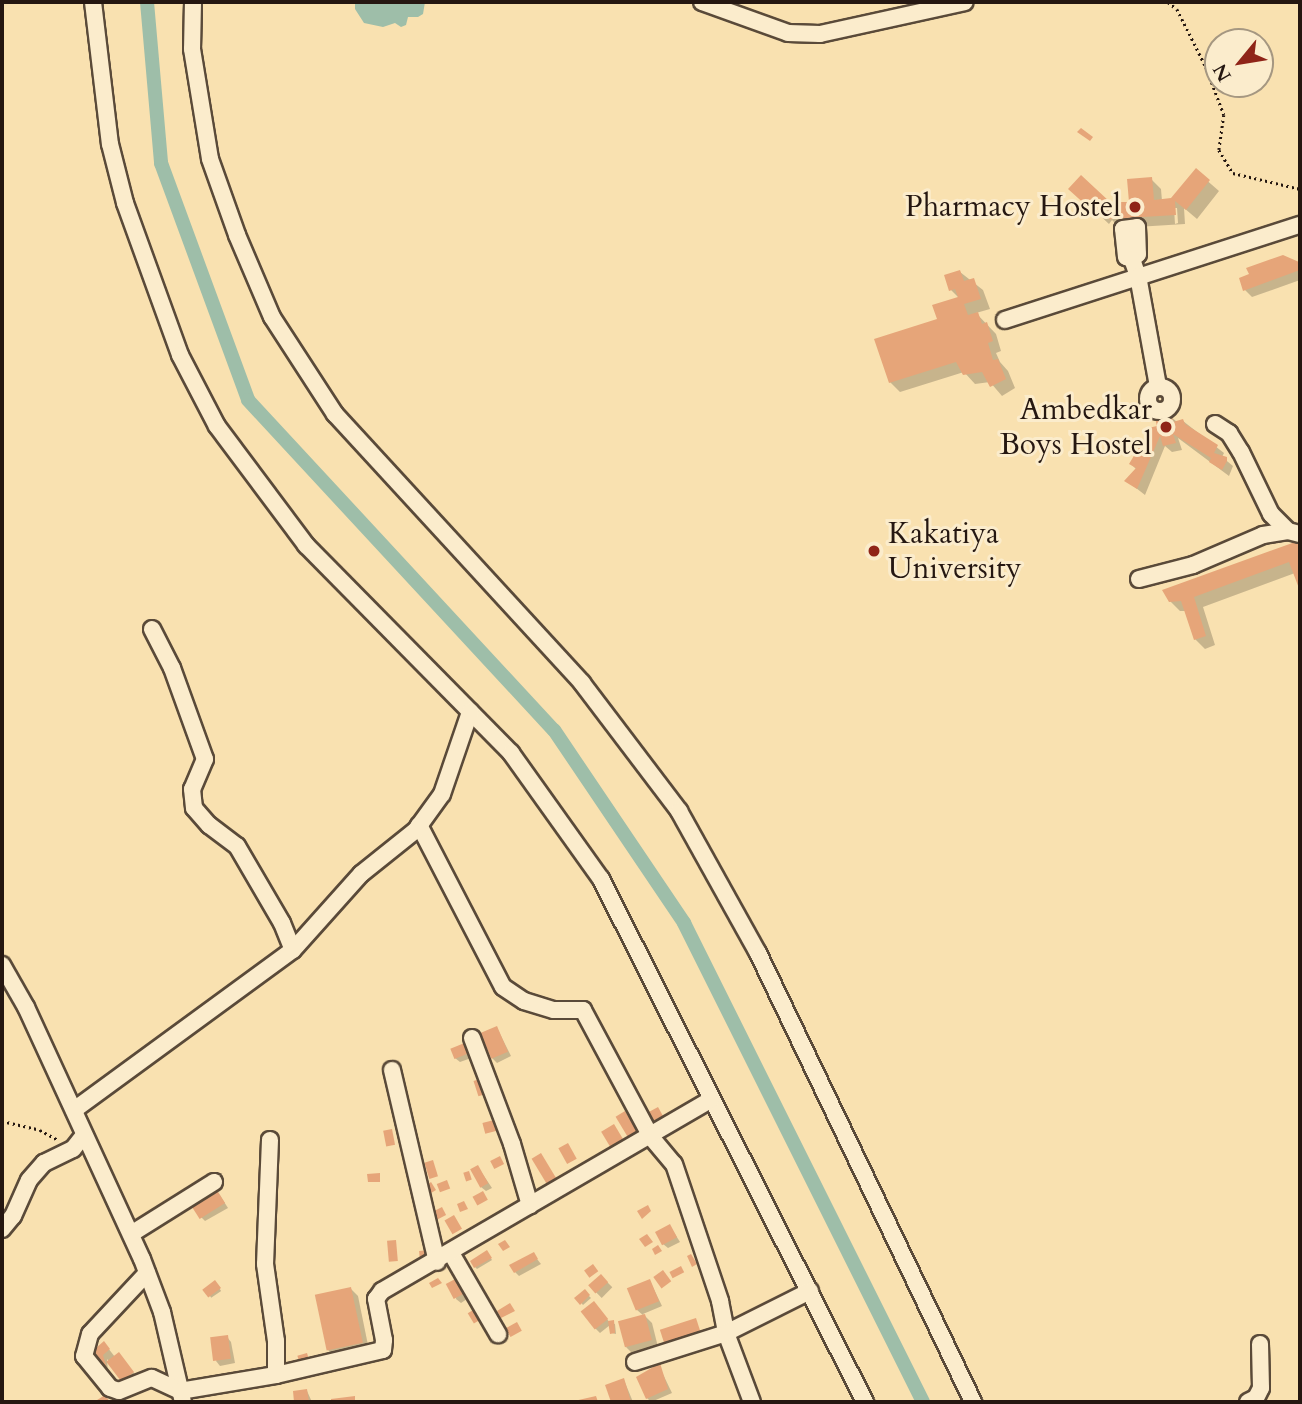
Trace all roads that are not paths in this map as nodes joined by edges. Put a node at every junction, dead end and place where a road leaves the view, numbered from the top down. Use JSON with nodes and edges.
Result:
{"nodes":[{"id":1,"x":93,"y":2,"type":"edge"},
{"id":2,"x":193,"y":2,"type":"edge"},
{"id":3,"x":702,"y":2,"type":"edge"},
{"id":4,"x":965,"y":2,"type":"edge"},
{"id":5,"x":1300,"y":225,"type":"edge"},
{"id":6,"x":1132,"y":259,"type":"dead end"},
{"id":7,"x":1138,"y":276,"type":"junction"},
{"id":8,"x":1005,"y":320,"type":"dead end"},
{"id":9,"x":1158,"y":386,"type":"dead end"},
{"id":10,"x":1215,"y":424,"type":"dead end"},
{"id":11,"x":1294,"y":532,"type":"edge"},
{"id":12,"x":1139,"y":579,"type":"dead end"},
{"id":13,"x":152,"y":629,"type":"dead end"},
{"id":14,"x":470,"y":712,"type":"junction"},
{"id":15,"x":419,"y":825,"type":"junction"},
{"id":16,"x":293,"y":950,"type":"junction"},
{"id":17,"x":2,"y":965,"type":"edge"},
{"id":18,"x":472,"y":1038,"type":"dead end"},
{"id":19,"x":392,"y":1070,"type":"dead end"},
{"id":20,"x":710,"y":1100,"type":"junction"},
{"id":21,"x":74,"y":1110,"type":"junction"},
{"id":22,"x":651,"y":1137,"type":"junction"},
{"id":23,"x":270,"y":1140,"type":"dead end"},
{"id":24,"x":78,"y":1142,"type":"junction"},
{"id":25,"x":214,"y":1182,"type":"dead end"},
{"id":26,"x":530,"y":1205,"type":"junction"},
{"id":27,"x":2,"y":1229,"type":"edge"},
{"id":28,"x":131,"y":1234,"type":"junction"},
{"id":29,"x":444,"y":1257,"type":"junction"},
{"id":30,"x":147,"y":1273,"type":"junction"},
{"id":31,"x":810,"y":1291,"type":"junction"},
{"id":32,"x":726,"y":1333,"type":"junction"},
{"id":33,"x":498,"y":1334,"type":"dead end"},
{"id":34,"x":1260,"y":1344,"type":"dead end"},
{"id":35,"x":635,"y":1362,"type":"dead end"},
{"id":36,"x":276,"y":1375,"type":"junction"},
{"id":37,"x":181,"y":1397,"type":"edge"},
{"id":38,"x":752,"y":1402,"type":"edge"},
{"id":39,"x":865,"y":1402,"type":"edge"},
{"id":40,"x":973,"y":1402,"type":"edge"},
{"id":41,"x":1248,"y":1402,"type":"edge"}],
"edges":[{"from":1,"to":14,"type":"street"},
{"from":2,"to":40,"type":"street"},
{"from":3,"to":4,"type":"street"},
{"from":5,"to":7,"type":"street"},
{"from":6,"to":7,"type":"street"},
{"from":7,"to":8,"type":"street"},
{"from":7,"to":9,"type":"street"},
{"from":10,"to":11,"type":"street"},
{"from":11,"to":12,"type":"street"},
{"from":13,"to":16,"type":"street"},
{"from":14,"to":15,"type":"street"},
{"from":14,"to":20,"type":"street"},
{"from":15,"to":16,"type":"street"},
{"from":15,"to":22,"type":"street"},
{"from":16,"to":21,"type":"street"},
{"from":17,"to":21,"type":"street"},
{"from":18,"to":26,"type":"street"},
{"from":19,"to":29,"type":"street"},
{"from":20,"to":22,"type":"street"},
{"from":20,"to":31,"type":"street"},
{"from":21,"to":24,"type":"street"},
{"from":22,"to":26,"type":"street"},
{"from":22,"to":32,"type":"street"},
{"from":23,"to":36,"type":"street"},
{"from":24,"to":27,"type":"street"},
{"from":24,"to":28,"type":"street"},
{"from":25,"to":28,"type":"street"},
{"from":26,"to":29,"type":"street"},
{"from":28,"to":30,"type":"street"},
{"from":29,"to":33,"type":"street"},
{"from":29,"to":36,"type":"street"},
{"from":30,"to":37,"type":"street"},
{"from":30,"to":37,"type":"street"},
{"from":31,"to":32,"type":"street"},
{"from":31,"to":39,"type":"street"},
{"from":32,"to":35,"type":"street"},
{"from":32,"to":38,"type":"street"},
{"from":34,"to":41,"type":"street"},
{"from":36,"to":37,"type":"street"}]}
